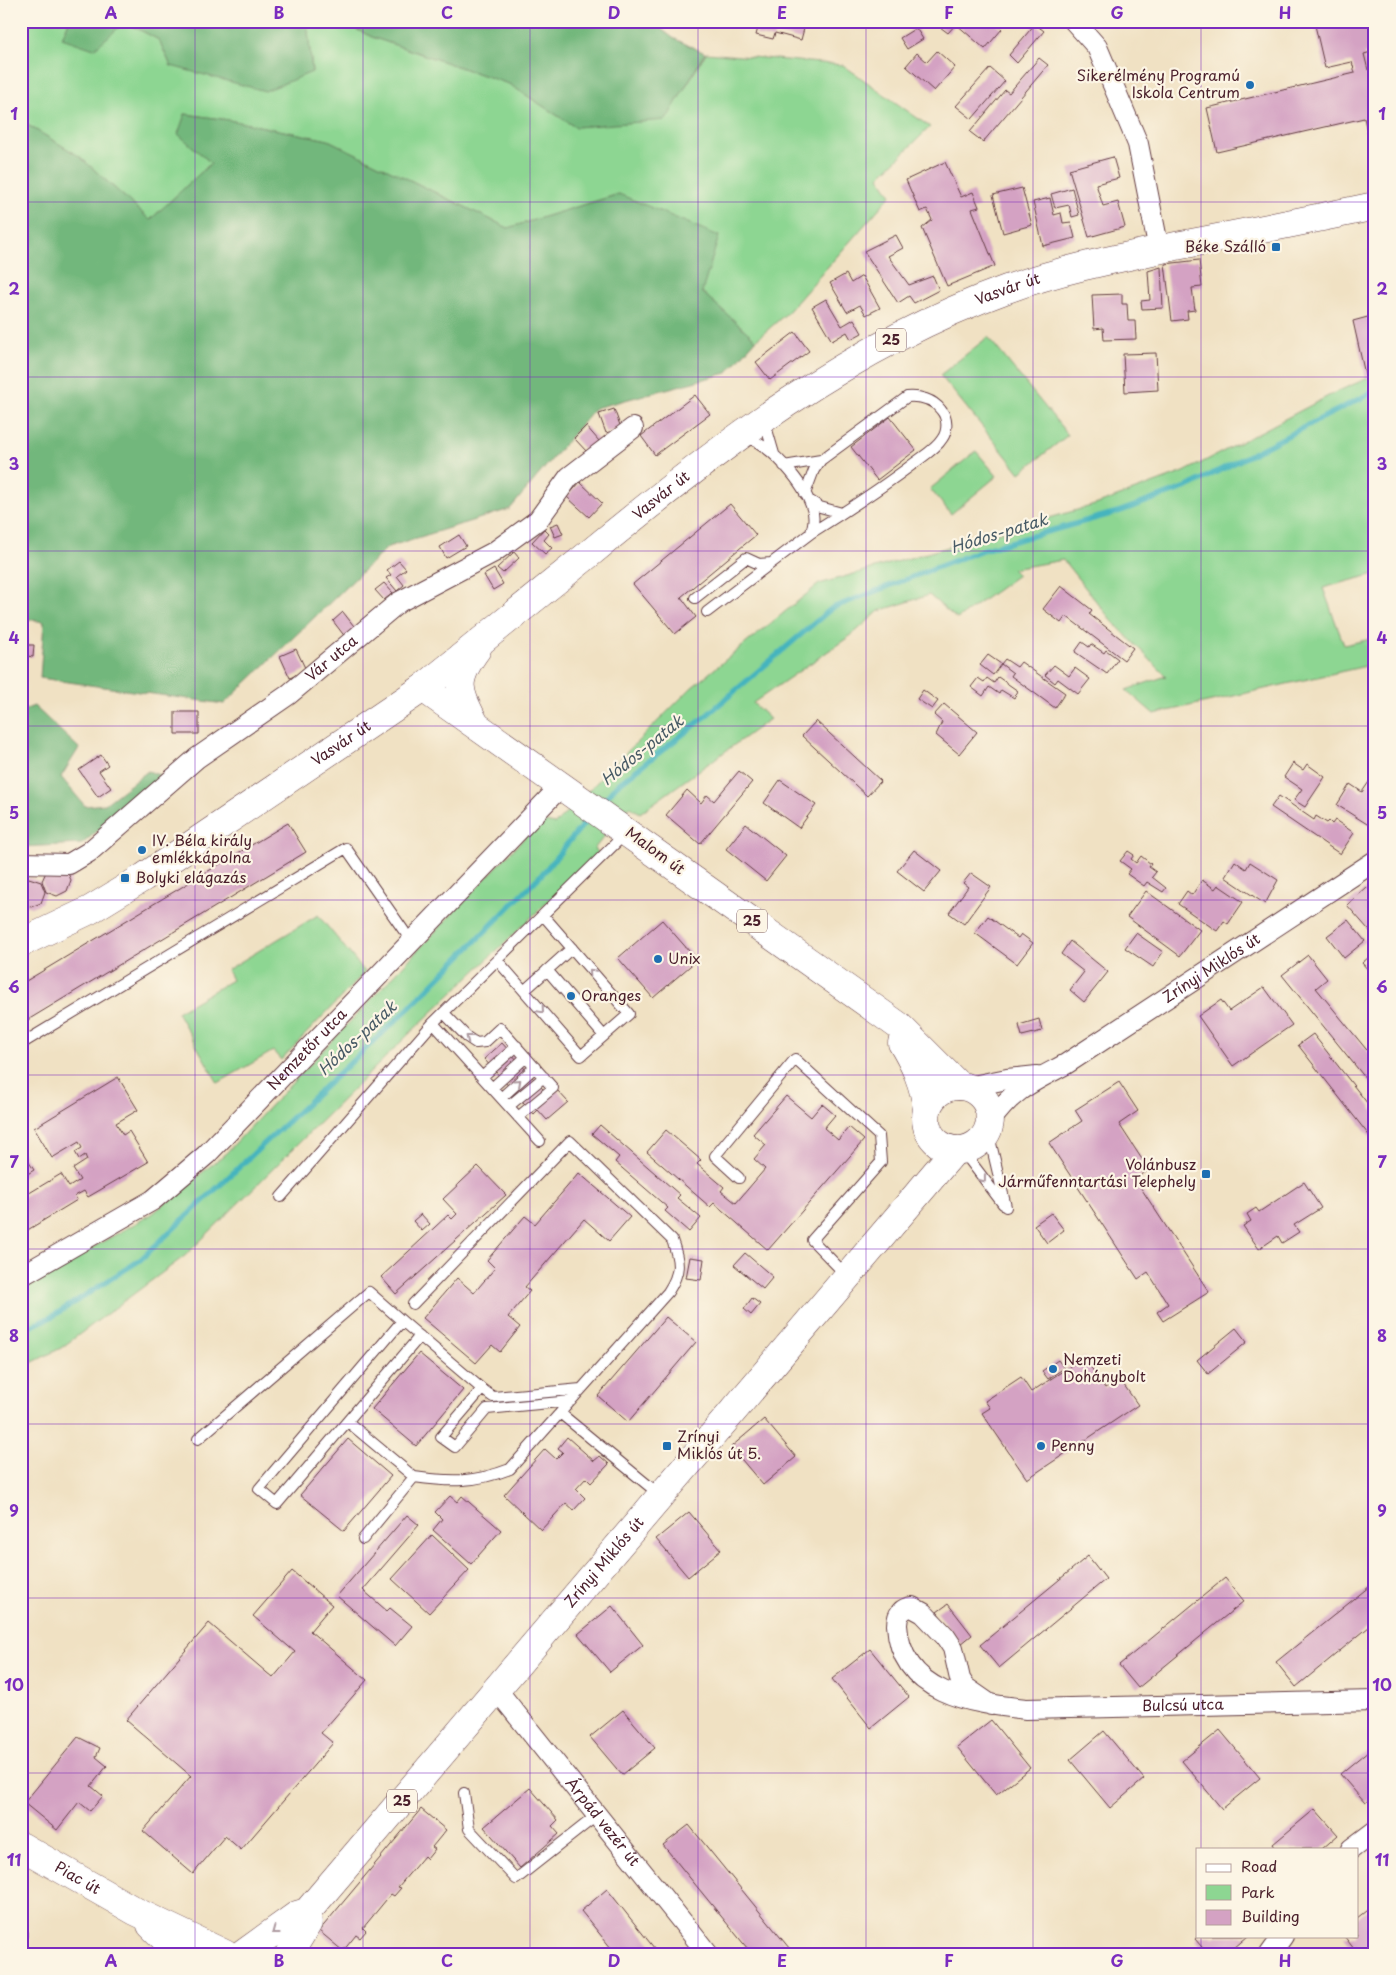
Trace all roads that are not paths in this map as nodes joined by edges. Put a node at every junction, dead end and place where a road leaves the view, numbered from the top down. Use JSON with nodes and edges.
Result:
{"nodes":[{"id":1,"x":1074,"y":21,"type":"edge"},
{"id":2,"x":1375,"y":206,"type":"edge"},
{"id":3,"x":1159,"y":250,"type":"junction"},
{"id":4,"x":766,"y":416,"type":"junction"},
{"id":5,"x":633,"y":428,"type":"dead end"},
{"id":6,"x":738,"y":436,"type":"junction"},
{"id":7,"x":774,"y":455,"type":"junction"},
{"id":8,"x":821,"y":460,"type":"junction"},
{"id":9,"x":784,"y":466,"type":"junction"},
{"id":10,"x":807,"y":497,"type":"junction"},
{"id":11,"x":842,"y":513,"type":"junction"},
{"id":12,"x":811,"y":532,"type":"junction"},
{"id":13,"x":771,"y":563,"type":"junction"},
{"id":14,"x":695,"y":598,"type":"dead end"},
{"id":15,"x":707,"y":612,"type":"dead end"},
{"id":16,"x":485,"y":639,"type":"junction"},
{"id":17,"x":423,"y":688,"type":"junction"},
{"id":18,"x":475,"y":724,"type":"junction"},
{"id":19,"x":568,"y":789,"type":"junction"},
{"id":20,"x":623,"y":828,"type":"junction"},
{"id":21,"x":1375,"y":860,"type":"edge"},
{"id":22,"x":21,"y":863,"type":"edge"},
{"id":23,"x":543,"y":915,"type":"junction"},
{"id":24,"x":404,"y":931,"type":"dead end"},
{"id":25,"x":21,"y":943,"type":"edge"},
{"id":26,"x":572,"y":948,"type":"junction"},
{"id":27,"x":497,"y":960,"type":"junction"},
{"id":28,"x":547,"y":970,"type":"junction"},
{"id":29,"x":524,"y":991,"type":"junction"},
{"id":30,"x":444,"y":1013,"type":"junction"},
{"id":31,"x":885,"y":1016,"type":"junction"},
{"id":32,"x":433,"y":1023,"type":"junction"},
{"id":33,"x":604,"y":1036,"type":"junction"},
{"id":34,"x":21,"y":1044,"type":"edge"},
{"id":35,"x":517,"y":1046,"type":"junction"},
{"id":36,"x":526,"y":1057,"type":"junction"},
{"id":37,"x":535,"y":1067,"type":"junction"},
{"id":38,"x":1046,"y":1074,"type":"junction"},
{"id":39,"x":482,"y":1077,"type":"junction"},
{"id":40,"x":544,"y":1077,"type":"junction"},
{"id":41,"x":964,"y":1087,"type":"junction"},
{"id":42,"x":492,"y":1088,"type":"junction"},
{"id":43,"x":501,"y":1098,"type":"junction"},
{"id":44,"x":509,"y":1106,"type":"junction"},
{"id":45,"x":518,"y":1117,"type":"junction"},
{"id":46,"x":927,"y":1118,"type":"junction"},
{"id":47,"x":989,"y":1126,"type":"junction"},
{"id":48,"x":540,"y":1141,"type":"dead end"},
{"id":49,"x":958,"y":1150,"type":"junction"},
{"id":50,"x":740,"y":1178,"type":"dead end"},
{"id":51,"x":281,"y":1197,"type":"dead end"},
{"id":52,"x":902,"y":1213,"type":"junction"},
{"id":53,"x":21,"y":1276,"type":"edge"},
{"id":54,"x":848,"y":1277,"type":"junction"},
{"id":55,"x":413,"y":1304,"type":"dead end"},
{"id":56,"x":402,"y":1321,"type":"junction"},
{"id":57,"x":420,"y":1336,"type":"junction"},
{"id":58,"x":581,"y":1389,"type":"junction"},
{"id":59,"x":482,"y":1390,"type":"junction"},
{"id":60,"x":571,"y":1401,"type":"junction"},
{"id":61,"x":560,"y":1413,"type":"junction"},
{"id":62,"x":348,"y":1422,"type":"junction"},
{"id":63,"x":198,"y":1439,"type":"dead end"},
{"id":64,"x":414,"y":1476,"type":"junction"},
{"id":65,"x":662,"y":1496,"type":"junction"},
{"id":66,"x":363,"y":1539,"type":"dead end"},
{"id":67,"x":497,"y":1690,"type":"junction"},
{"id":68,"x":1375,"y":1701,"type":"edge"},
{"id":69,"x":991,"y":1705,"type":"junction"},
{"id":70,"x":464,"y":1793,"type":"dead end"},
{"id":71,"x":596,"y":1816,"type":"junction"},
{"id":72,"x":1375,"y":1831,"type":"edge"},
{"id":73,"x":21,"y":1846,"type":"edge"},
{"id":74,"x":1352,"y":1848,"type":"edge"},
{"id":75,"x":135,"y":1911,"type":"junction"},
{"id":76,"x":308,"y":1912,"type":"junction"},
{"id":77,"x":1282,"y":1938,"type":"edge"},
{"id":78,"x":180,"y":1954,"type":"edge"},
{"id":79,"x":225,"y":1954,"type":"edge"},
{"id":80,"x":243,"y":1954,"type":"edge"},
{"id":81,"x":289,"y":1954,"type":"edge"},
{"id":82,"x":708,"y":1954,"type":"edge"},
{"id":83,"x":1270,"y":1954,"type":"edge"}],
"edges":[{"from":1,"to":3,"type":"street"},
{"from":2,"to":3,"type":"main road","name":"Vasvár út","number":"25"},
{"from":3,"to":4,"type":"main road","name":"Vasvár út","number":"25"},
{"from":4,"to":6,"type":"main road","name":"Vasvár út","number":"25"},
{"from":4,"to":7,"type":"lane"},
{"from":5,"to":22,"type":"street","name":"Vár utca"},
{"from":6,"to":7,"type":"lane"},
{"from":6,"to":16,"type":"main road","name":"Vasvár út","number":"25"},
{"from":7,"to":9,"type":"lane"},
{"from":8,"to":9,"type":"lane"},
{"from":8,"to":10,"type":"lane"},
{"from":8,"to":11,"type":"lane"},
{"from":9,"to":10,"type":"lane"},
{"from":10,"to":11,"type":"lane"},
{"from":10,"to":12,"type":"lane"},
{"from":11,"to":12,"type":"lane"},
{"from":12,"to":13,"type":"lane"},
{"from":13,"to":14,"type":"lane"},
{"from":13,"to":15,"type":"lane"},
{"from":16,"to":17,"type":"main road","name":"Vasvár út","number":"25"},
{"from":16,"to":18,"type":"main road","number":"25"},
{"from":17,"to":18,"type":"main road","name":"Malom út","number":"25"},
{"from":17,"to":25,"type":"main road","name":"Vasvár út"},
{"from":18,"to":19,"type":"main road","name":"Malom út","number":"25"},
{"from":19,"to":20,"type":"main road","name":"Malom út","number":"25"},
{"from":19,"to":53,"type":"street","name":"Nemzetőr utca"},
{"from":20,"to":23,"type":"lane"},
{"from":20,"to":31,"type":"main road","name":"Malom út","number":"25"},
{"from":21,"to":38,"type":"street","name":"Zrínyi Miklós út"},
{"from":23,"to":26,"type":"lane"},
{"from":23,"to":27,"type":"lane"},
{"from":24,"to":34,"type":"lane"},
{"from":26,"to":28,"type":"lane"},
{"from":33,"to":26,"type":"lane","one_way":true},
{"from":27,"to":29,"type":"lane"},
{"from":27,"to":30,"type":"lane"},
{"from":28,"to":29,"type":"lane"},
{"from":28,"to":33,"type":"lane"},
{"from":29,"to":33,"type":"lane","one_way":true},
{"from":30,"to":32,"type":"lane"},
{"from":35,"to":30,"type":"lane","one_way":true},
{"from":31,"to":41,"type":"main road","name":"Malom út","number":"25"},
{"from":31,"to":46,"type":"main road","name":"Malom út","number":"25"},
{"from":32,"to":39,"type":"lane"},
{"from":32,"to":51,"type":"lane"},
{"from":35,"to":36,"type":"lane"},
{"from":35,"to":39,"type":"lane"},
{"from":36,"to":37,"type":"lane"},
{"from":36,"to":42,"type":"lane"},
{"from":37,"to":40,"type":"lane"},
{"from":43,"to":37,"type":"lane","one_way":true},
{"from":38,"to":41,"type":"street","name":"Zrínyi Miklós út"},
{"from":38,"to":47,"type":"street","name":"Zrínyi Miklós út"},
{"from":39,"to":42,"type":"lane"},
{"from":40,"to":44,"type":"lane"},
{"from":40,"to":45,"type":"lane"},
{"from":41,"to":46,"type":"main road"},
{"from":41,"to":47,"type":"main road","number":"25"},
{"from":42,"to":43,"type":"lane"},
{"from":43,"to":44,"type":"lane"},
{"from":44,"to":45,"type":"lane"},
{"from":45,"to":48,"type":"lane"},
{"from":46,"to":49,"type":"main road"},
{"from":46,"to":52,"type":"main road","name":"Zrínyi Miklós út","number":"25"},
{"from":47,"to":49,"type":"main road","number":"25"},
{"from":49,"to":47,"type":"lane","one_way":true},
{"from":49,"to":52,"type":"main road","name":"Zrínyi Miklós út","number":"25"},
{"from":50,"to":54,"type":"lane"},
{"from":52,"to":54,"type":"main road","name":"Zrínyi Miklós út","number":"25"},
{"from":54,"to":65,"type":"main road","name":"Zrínyi Miklós út","number":"25"},
{"from":55,"to":58,"type":"lane"},
{"from":56,"to":57,"type":"lane"},
{"from":56,"to":62,"type":"lane"},
{"from":56,"to":63,"type":"lane"},
{"from":57,"to":59,"type":"lane"},
{"from":57,"to":62,"type":"lane"},
{"from":58,"to":59,"type":"lane"},
{"from":58,"to":60,"type":"lane"},
{"from":59,"to":60,"type":"lane"},
{"from":60,"to":61,"type":"lane"},
{"from":61,"to":64,"type":"lane"},
{"from":61,"to":65,"type":"lane"},
{"from":62,"to":64,"type":"lane"},
{"from":64,"to":66,"type":"lane"},
{"from":65,"to":67,"type":"main road","name":"Zrínyi Miklós út","number":"25"},
{"from":67,"to":71,"type":"street","name":"Árpád vezér út"},
{"from":67,"to":76,"type":"main road","name":"Zrínyi Miklós út","number":"25"},
{"from":68,"to":69,"type":"street","name":"Bulcsú utca"},
{"from":69,"to":69,"type":"street","name":"Bulcsú utca"},
{"from":70,"to":71,"type":"lane"},
{"from":71,"to":82,"type":"street","name":"Árpád vezér út"},
{"from":72,"to":74,"type":"street"},
{"from":73,"to":75,"type":"main road","name":"Piac út"},
{"from":75,"to":78,"type":"main road","name":"Piac út"},
{"from":75,"to":79,"type":"main road","name":"Piac út"},
{"from":76,"to":80,"type":"main road","name":"Zrínyi Miklós út","number":"25","one_way":true},
{"from":76,"to":81,"type":"main road","name":"Zrínyi Miklós út","number":"25"},
{"from":77,"to":83,"type":"street"}]}
